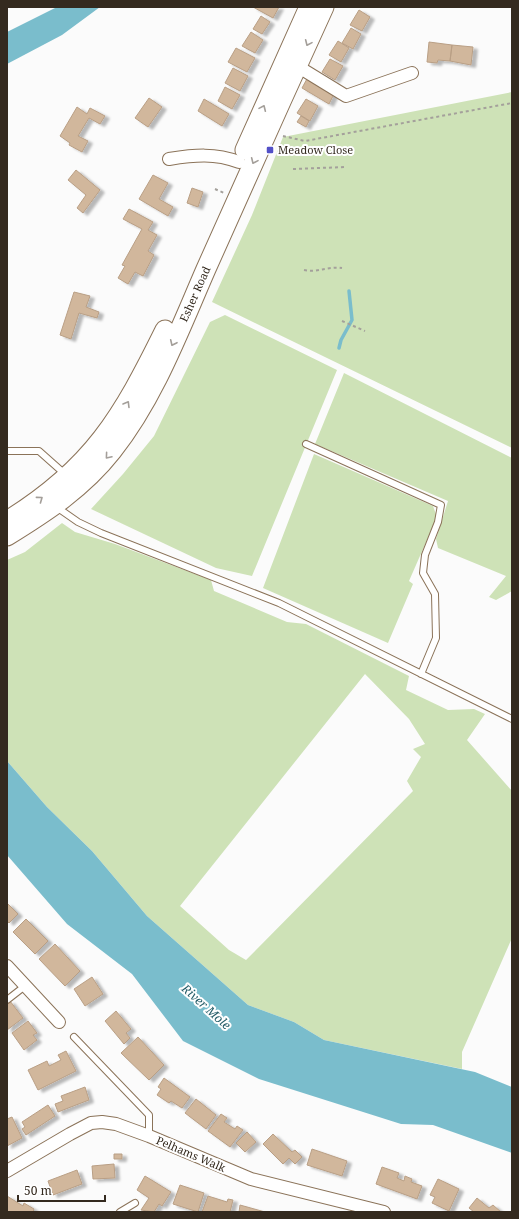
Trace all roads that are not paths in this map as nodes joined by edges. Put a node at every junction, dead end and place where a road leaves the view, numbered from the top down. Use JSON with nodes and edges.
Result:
{"nodes":[{"id":1,"x":309,"y":7,"type":"edge"},
{"id":2,"x":324,"y":7,"type":"edge"},
{"id":3,"x":297,"y":66,"type":"junction"},
{"id":4,"x":412,"y":73,"type":"dead end"},
{"id":5,"x":169,"y":158,"type":"dead end"},
{"id":6,"x":239,"y":162,"type":"junction"},
{"id":7,"x":306,"y":444,"type":"dead end"},
{"id":8,"x":7,"y":451,"type":"edge"},
{"id":9,"x":68,"y":476,"type":"junction"},
{"id":10,"x":55,"y":506,"type":"junction"},
{"id":11,"x":7,"y":521,"type":"edge"},
{"id":12,"x":7,"y":536,"type":"edge"},
{"id":13,"x":421,"y":674,"type":"junction"},
{"id":14,"x":512,"y":719,"type":"edge"},
{"id":15,"x":7,"y":966,"type":"edge"},
{"id":16,"x":25,"y":986,"type":"junction"},
{"id":17,"x":7,"y":1000,"type":"edge"},
{"id":18,"x":59,"y":1022,"type":"dead end"},
{"id":19,"x":74,"y":1037,"type":"dead end"},
{"id":20,"x":149,"y":1136,"type":"junction"},
{"id":21,"x":7,"y":1171,"type":"edge"},
{"id":22,"x":135,"y":1204,"type":"dead end"},
{"id":23,"x":120,"y":1212,"type":"edge"},
{"id":24,"x":384,"y":1212,"type":"edge"}],
"edges":[{"from":6,"to":1,"type":"main road","name":"Esher Road","one_way":true},
{"from":2,"to":3,"type":"main road","name":"Esher Road","one_way":true},
{"from":3,"to":4,"type":"street"},
{"from":3,"to":10,"type":"main road","name":"Esher Road","one_way":true},
{"from":5,"to":6,"type":"street"},
{"from":9,"to":6,"type":"main road","name":"Esher Road","one_way":true},
{"from":7,"to":13,"type":"lane"},
{"from":8,"to":9,"type":"lane"},
{"from":11,"to":9,"type":"main road","name":"Esher Road","one_way":true},
{"from":10,"to":12,"type":"main road","name":"Esher Road"},
{"from":10,"to":13,"type":"lane"},
{"from":13,"to":14,"type":"lane"},
{"from":15,"to":16,"type":"street"},
{"from":16,"to":17,"type":"lane"},
{"from":16,"to":18,"type":"street"},
{"from":19,"to":20,"type":"lane"},
{"from":20,"to":21,"type":"street","name":"Pelhams Walk"},
{"from":20,"to":24,"type":"street","name":"Pelhams Walk"},
{"from":22,"to":23,"type":"lane"}]}
